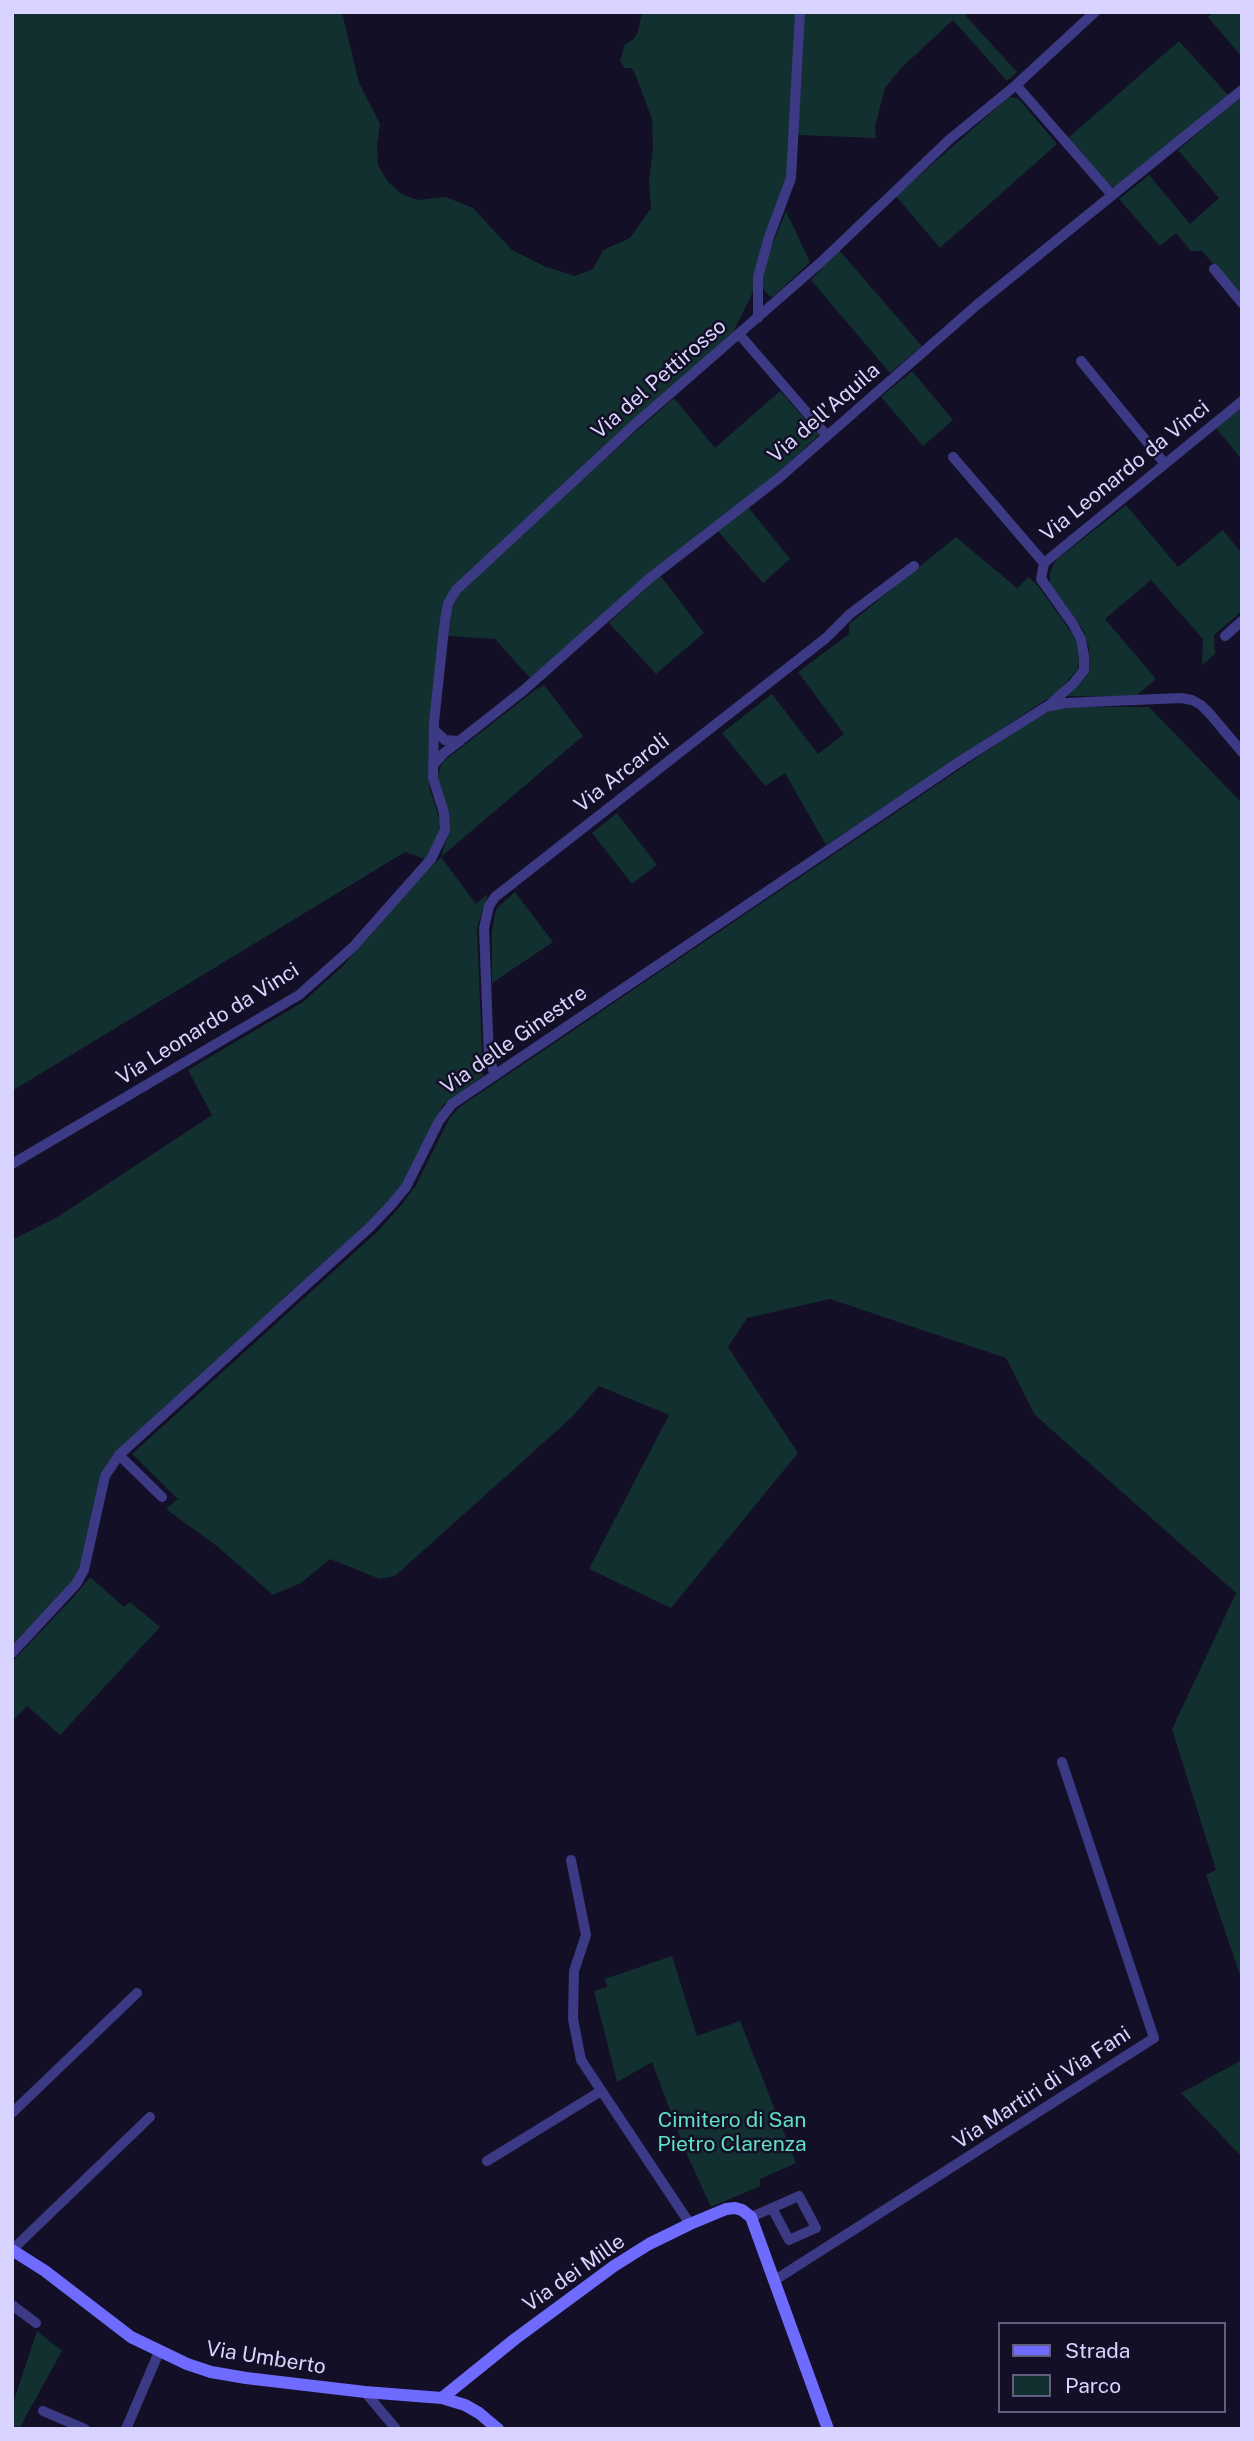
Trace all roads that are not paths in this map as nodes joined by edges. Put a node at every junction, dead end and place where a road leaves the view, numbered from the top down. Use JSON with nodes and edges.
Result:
{"nodes":[{"id":1,"x":800,"y":12,"type":"edge"},
{"id":2,"x":1095,"y":12,"type":"edge"},
{"id":3,"x":1016,"y":85,"type":"junction"},
{"id":4,"x":1242,"y":90,"type":"edge"},
{"id":5,"x":1112,"y":195,"type":"junction"},
{"id":6,"x":1214,"y":269,"type":"dead end"},
{"id":7,"x":1242,"y":303,"type":"edge"},
{"id":8,"x":758,"y":318,"type":"junction"},
{"id":9,"x":740,"y":334,"type":"junction"},
{"id":10,"x":1082,"y":361,"type":"dead end"},
{"id":11,"x":1242,"y":401,"type":"edge"},
{"id":12,"x":827,"y":436,"type":"junction"},
{"id":13,"x":953,"y":457,"type":"dead end"},
{"id":14,"x":1165,"y":464,"type":"junction"},
{"id":15,"x":1044,"y":562,"type":"junction"},
{"id":16,"x":914,"y":566,"type":"dead end"},
{"id":17,"x":1242,"y":621,"type":"edge"},
{"id":18,"x":1225,"y":636,"type":"dead end"},
{"id":19,"x":1046,"y":707,"type":"junction"},
{"id":20,"x":434,"y":730,"type":"junction"},
{"id":21,"x":461,"y":741,"type":"junction"},
{"id":22,"x":1242,"y":752,"type":"edge"},
{"id":23,"x":433,"y":765,"type":"junction"},
{"id":24,"x":431,"y":859,"type":"joint"},
{"id":25,"x":495,"y":1075,"type":"junction"},
{"id":26,"x":12,"y":1164,"type":"edge"},
{"id":27,"x":119,"y":1455,"type":"junction"},
{"id":28,"x":162,"y":1497,"type":"dead end"},
{"id":29,"x":12,"y":1653,"type":"edge"},
{"id":30,"x":1062,"y":1762,"type":"dead end"},
{"id":31,"x":570,"y":1860,"type":"dead end"},
{"id":32,"x":137,"y":1993,"type":"dead end"},
{"id":33,"x":601,"y":2091,"type":"junction"},
{"id":34,"x":12,"y":2113,"type":"edge"},
{"id":35,"x":150,"y":2117,"type":"dead end"},
{"id":36,"x":487,"y":2161,"type":"dead end"},
{"id":37,"x":772,"y":2208,"type":"junction"},
{"id":38,"x":746,"y":2214,"type":"junction"},
{"id":39,"x":690,"y":2224,"type":"junction"},
{"id":40,"x":12,"y":2250,"type":"edge"},
{"id":41,"x":775,"y":2280,"type":"junction"},
{"id":42,"x":12,"y":2305,"type":"edge"},
{"id":43,"x":36,"y":2323,"type":"dead end"},
{"id":44,"x":159,"y":2351,"type":"junction"},
{"id":45,"x":365,"y":2392,"type":"junction"},
{"id":46,"x":392,"y":2394,"type":"junction"},
{"id":47,"x":442,"y":2398,"type":"junction"},
{"id":48,"x":43,"y":2411,"type":"dead end"},
{"id":49,"x":387,"y":2417,"type":"junction"},
{"id":50,"x":85,"y":2429,"type":"edge"},
{"id":51,"x":126,"y":2429,"type":"edge"},
{"id":52,"x":396,"y":2429,"type":"edge"},
{"id":53,"x":498,"y":2429,"type":"edge"},
{"id":54,"x":828,"y":2429,"type":"edge"}],
"edges":[{"from":1,"to":8,"type":"street"},
{"from":2,"to":3,"type":"street","name":"Via del Pettirosso"},
{"from":3,"to":5,"type":"street"},
{"from":3,"to":8,"type":"street","name":"Via del Pettirosso"},
{"from":4,"to":5,"type":"street","name":"Via dell'Aquila"},
{"from":5,"to":12,"type":"street","name":"Via dell'Aquila"},
{"from":6,"to":7,"type":"street"},
{"from":8,"to":9,"type":"street","name":"Via del Pettirosso"},
{"from":9,"to":12,"type":"street"},
{"from":9,"to":20,"type":"street","name":"Via del Pettirosso"},
{"from":10,"to":14,"type":"street"},
{"from":11,"to":14,"type":"street","name":"Via Leonardo da Vinci"},
{"from":12,"to":21,"type":"street","name":"Via dell'Aquila"},
{"from":13,"to":15,"type":"street"},
{"from":14,"to":15,"type":"street","name":"Via Leonardo da Vinci"},
{"from":15,"to":19,"type":"street","name":"Via Leonardo da Vinci"},
{"from":16,"to":25,"type":"street","name":"Via Arcaroli"},
{"from":17,"to":18,"type":"street"},
{"from":19,"to":22,"type":"street","name":"Via delle Ginestre"},
{"from":19,"to":25,"type":"street","name":"Via delle Ginestre"},
{"from":20,"to":21,"type":"street"},
{"from":20,"to":23,"type":"street","name":"Via del Pettirosso"},
{"from":21,"to":23,"type":"street","name":"Via dell'Aquila"},
{"from":23,"to":24,"type":"street","name":"Via del Pettirosso"},
{"from":24,"to":26,"type":"street","name":"Via Leonardo da Vinci"},
{"from":25,"to":27,"type":"street","name":"Via delle Ginestre"},
{"from":27,"to":28,"type":"street"},
{"from":27,"to":29,"type":"street","name":"Via delle Ginestre"},
{"from":30,"to":41,"type":"street","name":"Via Martiri di Via Fani"},
{"from":31,"to":33,"type":"street"},
{"from":32,"to":34,"type":"street"},
{"from":33,"to":36,"type":"street"},
{"from":33,"to":39,"type":"street"},
{"from":35,"to":40,"type":"street"},
{"from":37,"to":37,"type":"street"},
{"from":37,"to":38,"type":"street"},
{"from":38,"to":39,"type":"main road","name":"Via dei Mille"},
{"from":38,"to":41,"type":"main road"},
{"from":39,"to":47,"type":"main road","name":"Via dei Mille"},
{"from":40,"to":44,"type":"main road","name":"Via Umberto"},
{"from":41,"to":54,"type":"main road"},
{"from":42,"to":43,"type":"street"},
{"from":44,"to":45,"type":"main road","name":"Via Umberto"},
{"from":44,"to":51,"type":"street"},
{"from":45,"to":46,"type":"main road","name":"Via Umberto"},
{"from":45,"to":49,"type":"street"},
{"from":46,"to":47,"type":"main road","name":"Via Umberto"},
{"from":46,"to":49,"type":"street"},
{"from":47,"to":53,"type":"main road","name":"Via Umberto"},
{"from":48,"to":50,"type":"street"},
{"from":49,"to":52,"type":"street"}]}
